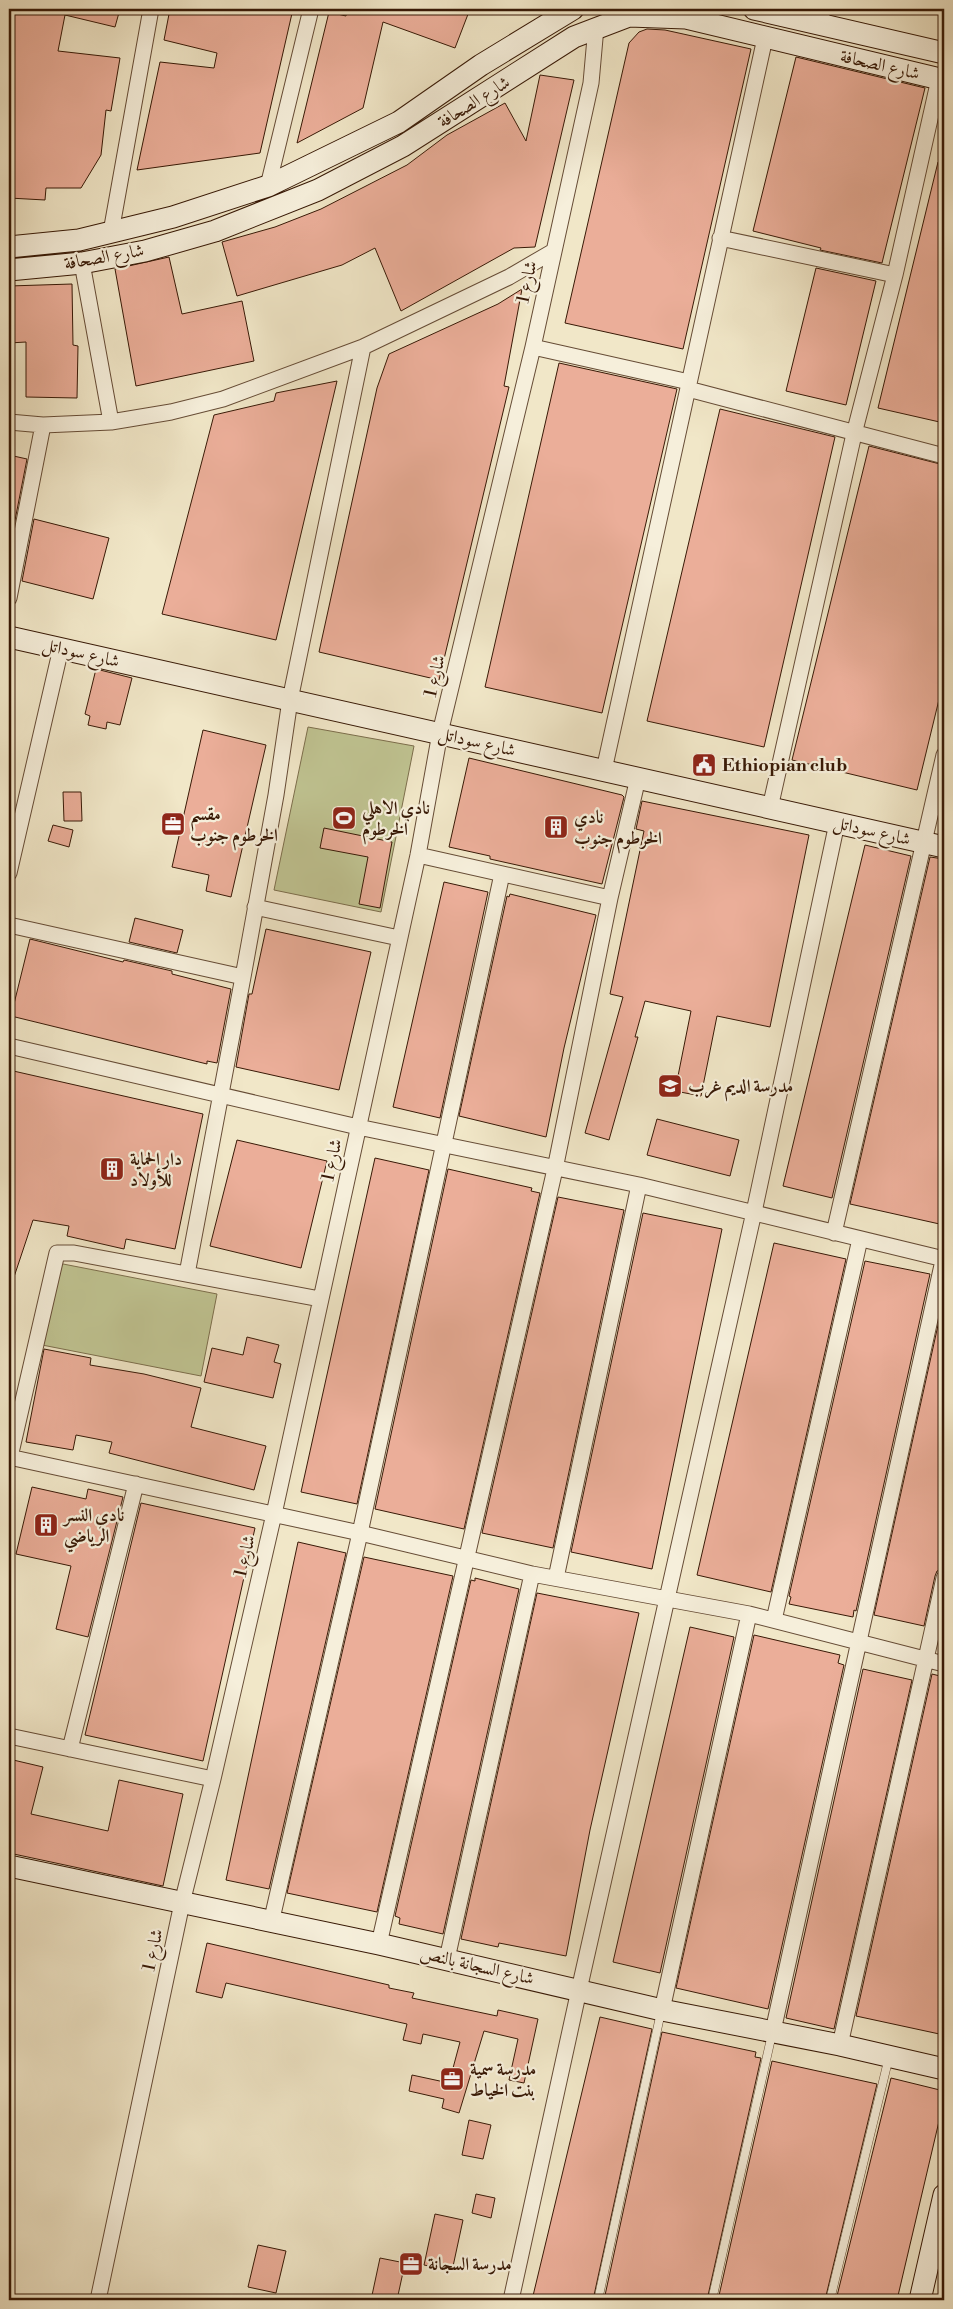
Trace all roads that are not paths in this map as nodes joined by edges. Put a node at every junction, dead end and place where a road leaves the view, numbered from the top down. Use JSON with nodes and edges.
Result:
{"nodes":[{"id":1,"x":152,"y":9,"type":"edge"},
{"id":2,"x":311,"y":9,"type":"edge"},
{"id":3,"x":573,"y":9,"type":"edge"},
{"id":4,"x":754,"y":9,"type":"edge"},
{"id":5,"x":822,"y":16,"type":"edge"},
{"id":6,"x":597,"y":18,"type":"edge"},
{"id":7,"x":765,"y":38,"type":"junction"},
{"id":8,"x":944,"y":53,"type":"edge"},
{"id":9,"x":941,"y":79,"type":"edge"},
{"id":10,"x":268,"y":186,"type":"junction"},
{"id":11,"x":111,"y":232,"type":"junction"},
{"id":12,"x":720,"y":238,"type":"junction"},
{"id":13,"x":9,"y":247,"type":"edge"},
{"id":14,"x":552,"y":252,"type":"junction"},
{"id":15,"x":82,"y":264,"type":"junction"},
{"id":16,"x":9,"y":270,"type":"edge"},
{"id":17,"x":895,"y":275,"type":"junction"},
{"id":18,"x":363,"y":347,"type":"junction"},
{"id":19,"x":533,"y":347,"type":"junction"},
{"id":20,"x":689,"y":386,"type":"junction"},
{"id":21,"x":9,"y":422,"type":"edge"},
{"id":22,"x":111,"y":422,"type":"junction"},
{"id":23,"x":43,"y":425,"type":"junction"},
{"id":24,"x":854,"y":434,"type":"junction"},
{"id":25,"x":944,"y":456,"type":"edge"},
{"id":26,"x":9,"y":598,"type":"edge"},
{"id":27,"x":9,"y":636,"type":"edge"},
{"id":28,"x":61,"y":648,"type":"junction"},
{"id":29,"x":290,"y":700,"type":"junction"},
{"id":30,"x":440,"y":734,"type":"junction"},
{"id":31,"x":944,"y":755,"type":"edge"},
{"id":32,"x":604,"y":770,"type":"junction"},
{"id":33,"x":638,"y":778,"type":"junction"},
{"id":34,"x":770,"y":808,"type":"junction"},
{"id":35,"x":837,"y":823,"type":"junction"},
{"id":36,"x":934,"y":845,"type":"edge"},
{"id":37,"x":418,"y":855,"type":"junction"},
{"id":38,"x":9,"y":873,"type":"edge"},
{"id":39,"x":502,"y":874,"type":"junction"},
{"id":40,"x":610,"y":898,"type":"junction"},
{"id":41,"x":255,"y":907,"type":"junction"},
{"id":42,"x":9,"y":925,"type":"edge"},
{"id":43,"x":399,"y":938,"type":"junction"},
{"id":44,"x":243,"y":977,"type":"junction"},
{"id":45,"x":9,"y":1046,"type":"edge"},
{"id":46,"x":222,"y":1094,"type":"junction"},
{"id":47,"x":358,"y":1127,"type":"junction"},
{"id":48,"x":445,"y":1146,"type":"junction"},
{"id":49,"x":555,"y":1169,"type":"junction"},
{"id":50,"x":639,"y":1185,"type":"junction"},
{"id":51,"x":754,"y":1212,"type":"junction"},
{"id":52,"x":834,"y":1233,"type":"junction"},
{"id":53,"x":860,"y":1239,"type":"junction"},
{"id":54,"x":944,"y":1258,"type":"edge"},
{"id":55,"x":187,"y":1274,"type":"junction"},
{"id":56,"x":320,"y":1299,"type":"junction"},
{"id":57,"x":9,"y":1457,"type":"edge"},
{"id":58,"x":136,"y":1484,"type":"junction"},
{"id":59,"x":274,"y":1514,"type":"junction"},
{"id":60,"x":360,"y":1533,"type":"junction"},
{"id":61,"x":467,"y":1559,"type":"junction"},
{"id":62,"x":532,"y":1574,"type":"junction"},
{"id":63,"x":556,"y":1578,"type":"junction"},
{"id":64,"x":944,"y":1578,"type":"edge"},
{"id":65,"x":667,"y":1599,"type":"junction"},
{"id":66,"x":749,"y":1614,"type":"junction"},
{"id":67,"x":774,"y":1620,"type":"junction"},
{"id":68,"x":858,"y":1642,"type":"junction"},
{"id":69,"x":926,"y":1660,"type":"junction"},
{"id":70,"x":944,"y":1664,"type":"edge"},
{"id":71,"x":9,"y":1736,"type":"edge"},
{"id":72,"x":70,"y":1749,"type":"junction"},
{"id":73,"x":213,"y":1779,"type":"junction"},
{"id":74,"x":9,"y":1866,"type":"edge"},
{"id":75,"x":182,"y":1903,"type":"junction"},
{"id":76,"x":272,"y":1923,"type":"junction"},
{"id":77,"x":380,"y":1944,"type":"junction"},
{"id":78,"x":448,"y":1959,"type":"junction"},
{"id":79,"x":579,"y":1990,"type":"junction"},
{"id":80,"x":662,"y":2010,"type":"junction"},
{"id":81,"x":773,"y":2031,"type":"junction"},
{"id":82,"x":840,"y":2045,"type":"junction"},
{"id":83,"x":889,"y":2058,"type":"junction"},
{"id":84,"x":944,"y":2069,"type":"edge"},
{"id":85,"x":944,"y":2195,"type":"edge"},
{"id":86,"x":98,"y":2300,"type":"edge"},
{"id":87,"x":511,"y":2300,"type":"edge"},
{"id":88,"x":598,"y":2300,"type":"edge"},
{"id":89,"x":712,"y":2300,"type":"edge"},
{"id":90,"x":830,"y":2300,"type":"edge"},
{"id":91,"x":920,"y":2300,"type":"edge"}],
"edges":[{"from":1,"to":11,"type":"street"},
{"from":2,"to":10,"type":"street"},
{"from":3,"to":10,"type":"street","name":"شارع الصحافة"},
{"from":4,"to":5,"type":"street","name":"شارع الصحافة"},
{"from":5,"to":8,"type":"street","name":"شارع الصحافة"},
{"from":6,"to":7,"type":"street","name":"شارع الصحافة"},
{"from":6,"to":14,"type":"street","name":"شارع 1"},
{"from":6,"to":15,"type":"street","name":"شارع الصحافة"},
{"from":7,"to":9,"type":"street","name":"شارع الصحافة"},
{"from":7,"to":12,"type":"street"},
{"from":9,"to":17,"type":"street"},
{"from":10,"to":11,"type":"street","name":"شارع الصحافة"},
{"from":11,"to":13,"type":"street","name":"شارع الصحافة"},
{"from":12,"to":17,"type":"street"},
{"from":12,"to":20,"type":"street"},
{"from":14,"to":18,"type":"street"},
{"from":14,"to":19,"type":"street","name":"شارع 1"},
{"from":15,"to":16,"type":"street","name":"شارع الصحافة"},
{"from":15,"to":22,"type":"street"},
{"from":17,"to":24,"type":"street"},
{"from":18,"to":22,"type":"street"},
{"from":18,"to":29,"type":"street"},
{"from":19,"to":20,"type":"street"},
{"from":19,"to":30,"type":"street","name":"شارع 1"},
{"from":20,"to":24,"type":"street"},
{"from":20,"to":32,"type":"street"},
{"from":21,"to":23,"type":"street"},
{"from":22,"to":23,"type":"street"},
{"from":23,"to":26,"type":"street"},
{"from":24,"to":25,"type":"street"},
{"from":24,"to":34,"type":"street"},
{"from":27,"to":28,"type":"street","name":"شارع سوداتل"},
{"from":28,"to":29,"type":"street","name":"شارع سوداتل"},
{"from":28,"to":38,"type":"street"},
{"from":29,"to":30,"type":"street","name":"شارع سوداتل"},
{"from":29,"to":41,"type":"street"},
{"from":30,"to":32,"type":"street","name":"شارع سوداتل"},
{"from":30,"to":37,"type":"street","name":"شارع 1"},
{"from":31,"to":36,"type":"street"},
{"from":32,"to":33,"type":"street","name":"شارع سوداتل"},
{"from":33,"to":34,"type":"street","name":"شارع سوداتل"},
{"from":33,"to":40,"type":"street"},
{"from":34,"to":35,"type":"street","name":"شارع سوداتل"},
{"from":35,"to":36,"type":"street","name":"شارع سوداتل"},
{"from":35,"to":51,"type":"street"},
{"from":36,"to":52,"type":"street"},
{"from":37,"to":39,"type":"street"},
{"from":37,"to":43,"type":"street","name":"شارع 1"},
{"from":39,"to":40,"type":"street"},
{"from":39,"to":48,"type":"street"},
{"from":40,"to":49,"type":"street"},
{"from":41,"to":43,"type":"street"},
{"from":41,"to":44,"type":"street"},
{"from":42,"to":44,"type":"street"},
{"from":43,"to":47,"type":"street","name":"شارع 1"},
{"from":44,"to":46,"type":"street"},
{"from":45,"to":46,"type":"street"},
{"from":46,"to":47,"type":"street"},
{"from":46,"to":55,"type":"street"},
{"from":47,"to":48,"type":"street"},
{"from":47,"to":56,"type":"street","name":"شارع 1"},
{"from":48,"to":49,"type":"street"},
{"from":48,"to":60,"type":"street"},
{"from":49,"to":50,"type":"street"},
{"from":49,"to":61,"type":"street"},
{"from":50,"to":51,"type":"street"},
{"from":50,"to":63,"type":"street"},
{"from":51,"to":52,"type":"street"},
{"from":51,"to":65,"type":"street"},
{"from":52,"to":53,"type":"street"},
{"from":53,"to":54,"type":"street"},
{"from":53,"to":67,"type":"street"},
{"from":54,"to":68,"type":"street"},
{"from":55,"to":56,"type":"street"},
{"from":55,"to":57,"type":"street"},
{"from":56,"to":59,"type":"street","name":"شارع 1"},
{"from":57,"to":58,"type":"street"},
{"from":58,"to":59,"type":"street"},
{"from":58,"to":72,"type":"street"},
{"from":59,"to":60,"type":"street"},
{"from":59,"to":73,"type":"street","name":"شارع 1"},
{"from":60,"to":61,"type":"street"},
{"from":60,"to":76,"type":"street"},
{"from":61,"to":62,"type":"street"},
{"from":61,"to":77,"type":"street"},
{"from":62,"to":63,"type":"street"},
{"from":62,"to":78,"type":"street"},
{"from":63,"to":65,"type":"street"},
{"from":64,"to":69,"type":"street"},
{"from":65,"to":66,"type":"street"},
{"from":65,"to":79,"type":"street"},
{"from":66,"to":67,"type":"street"},
{"from":66,"to":80,"type":"street"},
{"from":67,"to":68,"type":"street"},
{"from":68,"to":69,"type":"street"},
{"from":68,"to":81,"type":"street"},
{"from":69,"to":70,"type":"street"},
{"from":69,"to":82,"type":"street"},
{"from":71,"to":72,"type":"street"},
{"from":72,"to":73,"type":"street"},
{"from":73,"to":75,"type":"street","name":"شارع 1"},
{"from":74,"to":75,"type":"street","name":"شارع السجانة بالنص"},
{"from":75,"to":76,"type":"street","name":"شارع السجانة بالنص"},
{"from":75,"to":86,"type":"street","name":"شارع 1"},
{"from":76,"to":77,"type":"street","name":"شارع السجانة بالنص"},
{"from":77,"to":78,"type":"street","name":"شارع السجانة بالنص"},
{"from":78,"to":79,"type":"street","name":"شارع السجانة بالنص"},
{"from":79,"to":80,"type":"street","name":"شارع السجانة بالنص"},
{"from":79,"to":87,"type":"street"},
{"from":80,"to":81,"type":"street","name":"شارع السجانة بالنص"},
{"from":80,"to":88,"type":"lane"},
{"from":81,"to":82,"type":"street","name":"شارع السجانة بالنص"},
{"from":81,"to":89,"type":"lane"},
{"from":82,"to":83,"type":"street","name":"شارع السجانة بالنص"},
{"from":83,"to":84,"type":"street","name":"شارع السجانة بالنص"},
{"from":83,"to":90,"type":"lane"},
{"from":85,"to":91,"type":"street"}]}
